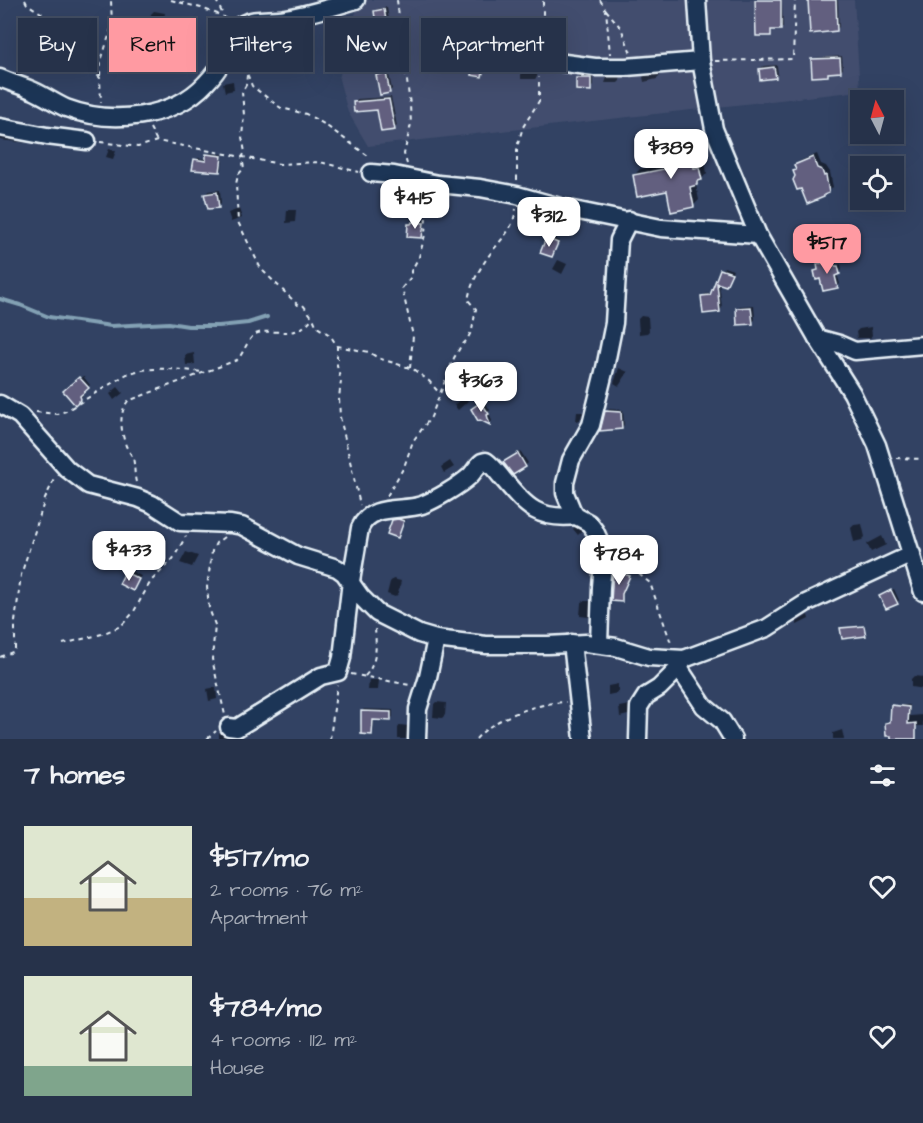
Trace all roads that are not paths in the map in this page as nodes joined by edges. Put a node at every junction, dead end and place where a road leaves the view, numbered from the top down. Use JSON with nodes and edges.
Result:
{"nodes":[{"id":1,"x":356,"y":0,"type":"edge"},
{"id":2,"x":697,"y":0,"type":"edge"},
{"id":3,"x":700,"y":60,"type":"junction"},
{"id":4,"x":566,"y":63,"type":"edge"},
{"id":5,"x":0,"y":78,"type":"edge"},
{"id":6,"x":0,"y":127,"type":"edge"},
{"id":7,"x":87,"y":141,"type":"road end"},
{"id":8,"x":371,"y":173,"type":"road end"},
{"id":9,"x":629,"y":220,"type":"junction"},
{"id":10,"x":758,"y":235,"type":"junction"},
{"id":11,"x":818,"y":338,"type":"junction"},
{"id":12,"x":923,"y":345,"type":"edge"},
{"id":13,"x":0,"y":404,"type":"edge"},
{"id":14,"x":576,"y":516,"type":"junction"},
{"id":15,"x":912,"y":554,"type":"junction"},
{"id":16,"x":351,"y":581,"type":"junction"},
{"id":17,"x":922,"y":585,"type":"edge"},
{"id":18,"x":436,"y":639,"type":"junction"},
{"id":19,"x":572,"y":643,"type":"junction"},
{"id":20,"x":598,"y":644,"type":"junction"},
{"id":21,"x":680,"y":662,"type":"junction"},
{"id":22,"x":229,"y":727,"type":"road end"},
{"id":23,"x":417,"y":739,"type":"edge"},
{"id":24,"x":583,"y":739,"type":"edge"},
{"id":25,"x":638,"y":739,"type":"edge"},
{"id":26,"x":733,"y":739,"type":"edge"}],
"edges":[{"from":1,"to":5,"type":"street"},
{"from":2,"to":3,"type":"street"},
{"from":3,"to":4,"type":"street"},
{"from":3,"to":10,"type":"street"},
{"from":6,"to":7,"type":"street"},
{"from":8,"to":9,"type":"street"},
{"from":9,"to":10,"type":"street"},
{"from":9,"to":14,"type":"street"},
{"from":10,"to":11,"type":"street"},
{"from":11,"to":12,"type":"street"},
{"from":11,"to":15,"type":"street"},
{"from":13,"to":16,"type":"street"},
{"from":14,"to":16,"type":"street"},
{"from":14,"to":20,"type":"street"},
{"from":15,"to":17,"type":"street"},
{"from":15,"to":21,"type":"street"},
{"from":16,"to":18,"type":"street"},
{"from":16,"to":22,"type":"street"},
{"from":18,"to":19,"type":"street"},
{"from":18,"to":23,"type":"street"},
{"from":19,"to":20,"type":"street"},
{"from":19,"to":24,"type":"street"},
{"from":20,"to":21,"type":"street"},
{"from":21,"to":25,"type":"street"},
{"from":21,"to":26,"type":"street"}]}
